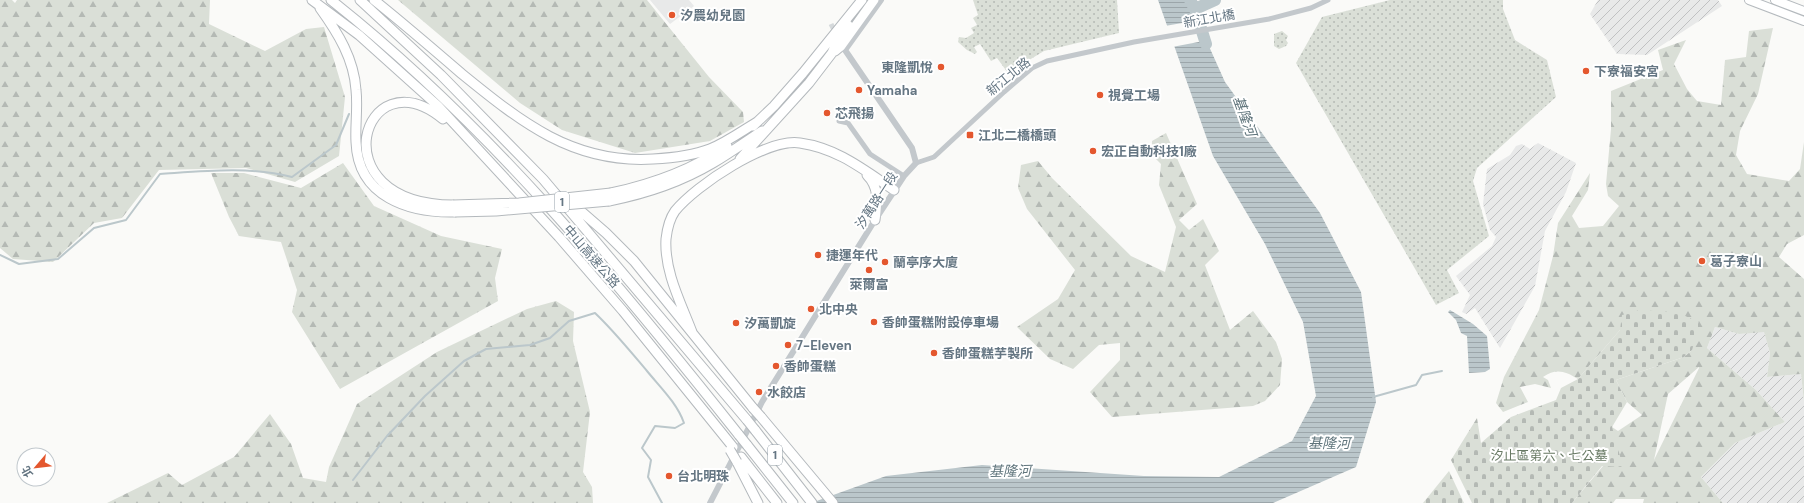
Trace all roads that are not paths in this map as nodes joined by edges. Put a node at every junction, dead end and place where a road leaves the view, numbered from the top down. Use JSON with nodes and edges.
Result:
{"nodes":[{"id":1,"x":332,"y":0,"type":"edge"},
{"id":2,"x":360,"y":0,"type":"edge"},
{"id":3,"x":374,"y":0,"type":"edge"},
{"id":4,"x":882,"y":0,"type":"edge"},
{"id":5,"x":1328,"y":0,"type":"edge"},
{"id":6,"x":1749,"y":0,"type":"edge"},
{"id":7,"x":1775,"y":0,"type":"edge"},
{"id":8,"x":315,"y":2,"type":"edge"},
{"id":9,"x":859,"y":3,"type":"edge"},
{"id":10,"x":872,"y":3,"type":"edge"},
{"id":11,"x":1804,"y":11,"type":"edge"},
{"id":12,"x":1804,"y":21,"type":"edge"},
{"id":13,"x":1134,"y":42,"type":"joint"},
{"id":14,"x":832,"y":53,"type":"junction"},
{"id":15,"x":839,"y":121,"type":"dead end"},
{"id":16,"x":757,"y":122,"type":"junction"},
{"id":17,"x":767,"y":129,"type":"junction"},
{"id":18,"x":466,"y":136,"type":"junction"},
{"id":19,"x":916,"y":163,"type":"junction"},
{"id":20,"x":735,"y":164,"type":"junction"},
{"id":21,"x":859,"y":166,"type":"junction"},
{"id":22,"x":904,"y":176,"type":"junction"},
{"id":23,"x":543,"y":179,"type":"junction"},
{"id":24,"x":894,"y":190,"type":"junction"},
{"id":25,"x":610,"y":197,"type":"junction"},
{"id":26,"x":454,"y":209,"type":"junction"},
{"id":27,"x":875,"y":220,"type":"junction"},
{"id":28,"x":692,"y":332,"type":"junction"},
{"id":29,"x":739,"y":459,"type":"junction"},
{"id":30,"x":776,"y":502,"type":"edge"},
{"id":31,"x":710,"y":503,"type":"edge"},
{"id":32,"x":758,"y":503,"type":"edge"},
{"id":33,"x":793,"y":503,"type":"edge"},
{"id":34,"x":813,"y":503,"type":"edge"},
{"id":35,"x":833,"y":503,"type":"edge"}],
"edges":[{"from":1,"to":33,"type":"highway","name":"中山高速公路","number":"1","bridge":true},
{"from":2,"to":23,"type":"highway","name":"中山高速公路","number":"1"},
{"from":3,"to":16,"type":"highway"},
{"from":4,"to":19,"type":"street"},
{"from":5,"to":13,"type":"street","name":"新江北橋"},
{"from":6,"to":12,"type":"main road"},
{"from":7,"to":11,"type":"main road"},
{"from":8,"to":18,"type":"highway"},
{"from":8,"to":26,"type":"highway"},
{"from":9,"to":14,"type":"highway"},
{"from":9,"to":16,"type":"highway"},
{"from":10,"to":14,"type":"highway"},
{"from":13,"to":19,"type":"street","name":"新江北路"},
{"from":14,"to":17,"type":"highway"},
{"from":15,"to":22,"type":"street"},
{"from":16,"to":25,"type":"highway"},
{"from":17,"to":20,"type":"highway"},
{"from":17,"to":25,"type":"highway"},
{"from":18,"to":26,"type":"highway"},
{"from":18,"to":29,"type":"highway","bridge":true},
{"from":19,"to":22,"type":"street","name":"汐萬路一段"},
{"from":20,"to":21,"type":"highway"},
{"from":20,"to":28,"type":"highway"},
{"from":21,"to":24,"type":"highway"},
{"from":21,"to":27,"type":"highway"},
{"from":22,"to":24,"type":"street","name":"汐萬路一段"},
{"from":23,"to":28,"type":"highway"},
{"from":23,"to":34,"type":"highway","name":"中山高速公路","number":"1","bridge":true},
{"from":24,"to":27,"type":"street","name":"汐萬路一段"},
{"from":25,"to":26,"type":"highway","bridge":true},
{"from":27,"to":31,"type":"street","name":"汐萬路一段"},
{"from":28,"to":35,"type":"highway","bridge":true},
{"from":29,"to":30,"type":"highway"},
{"from":29,"to":32,"type":"highway"}]}
